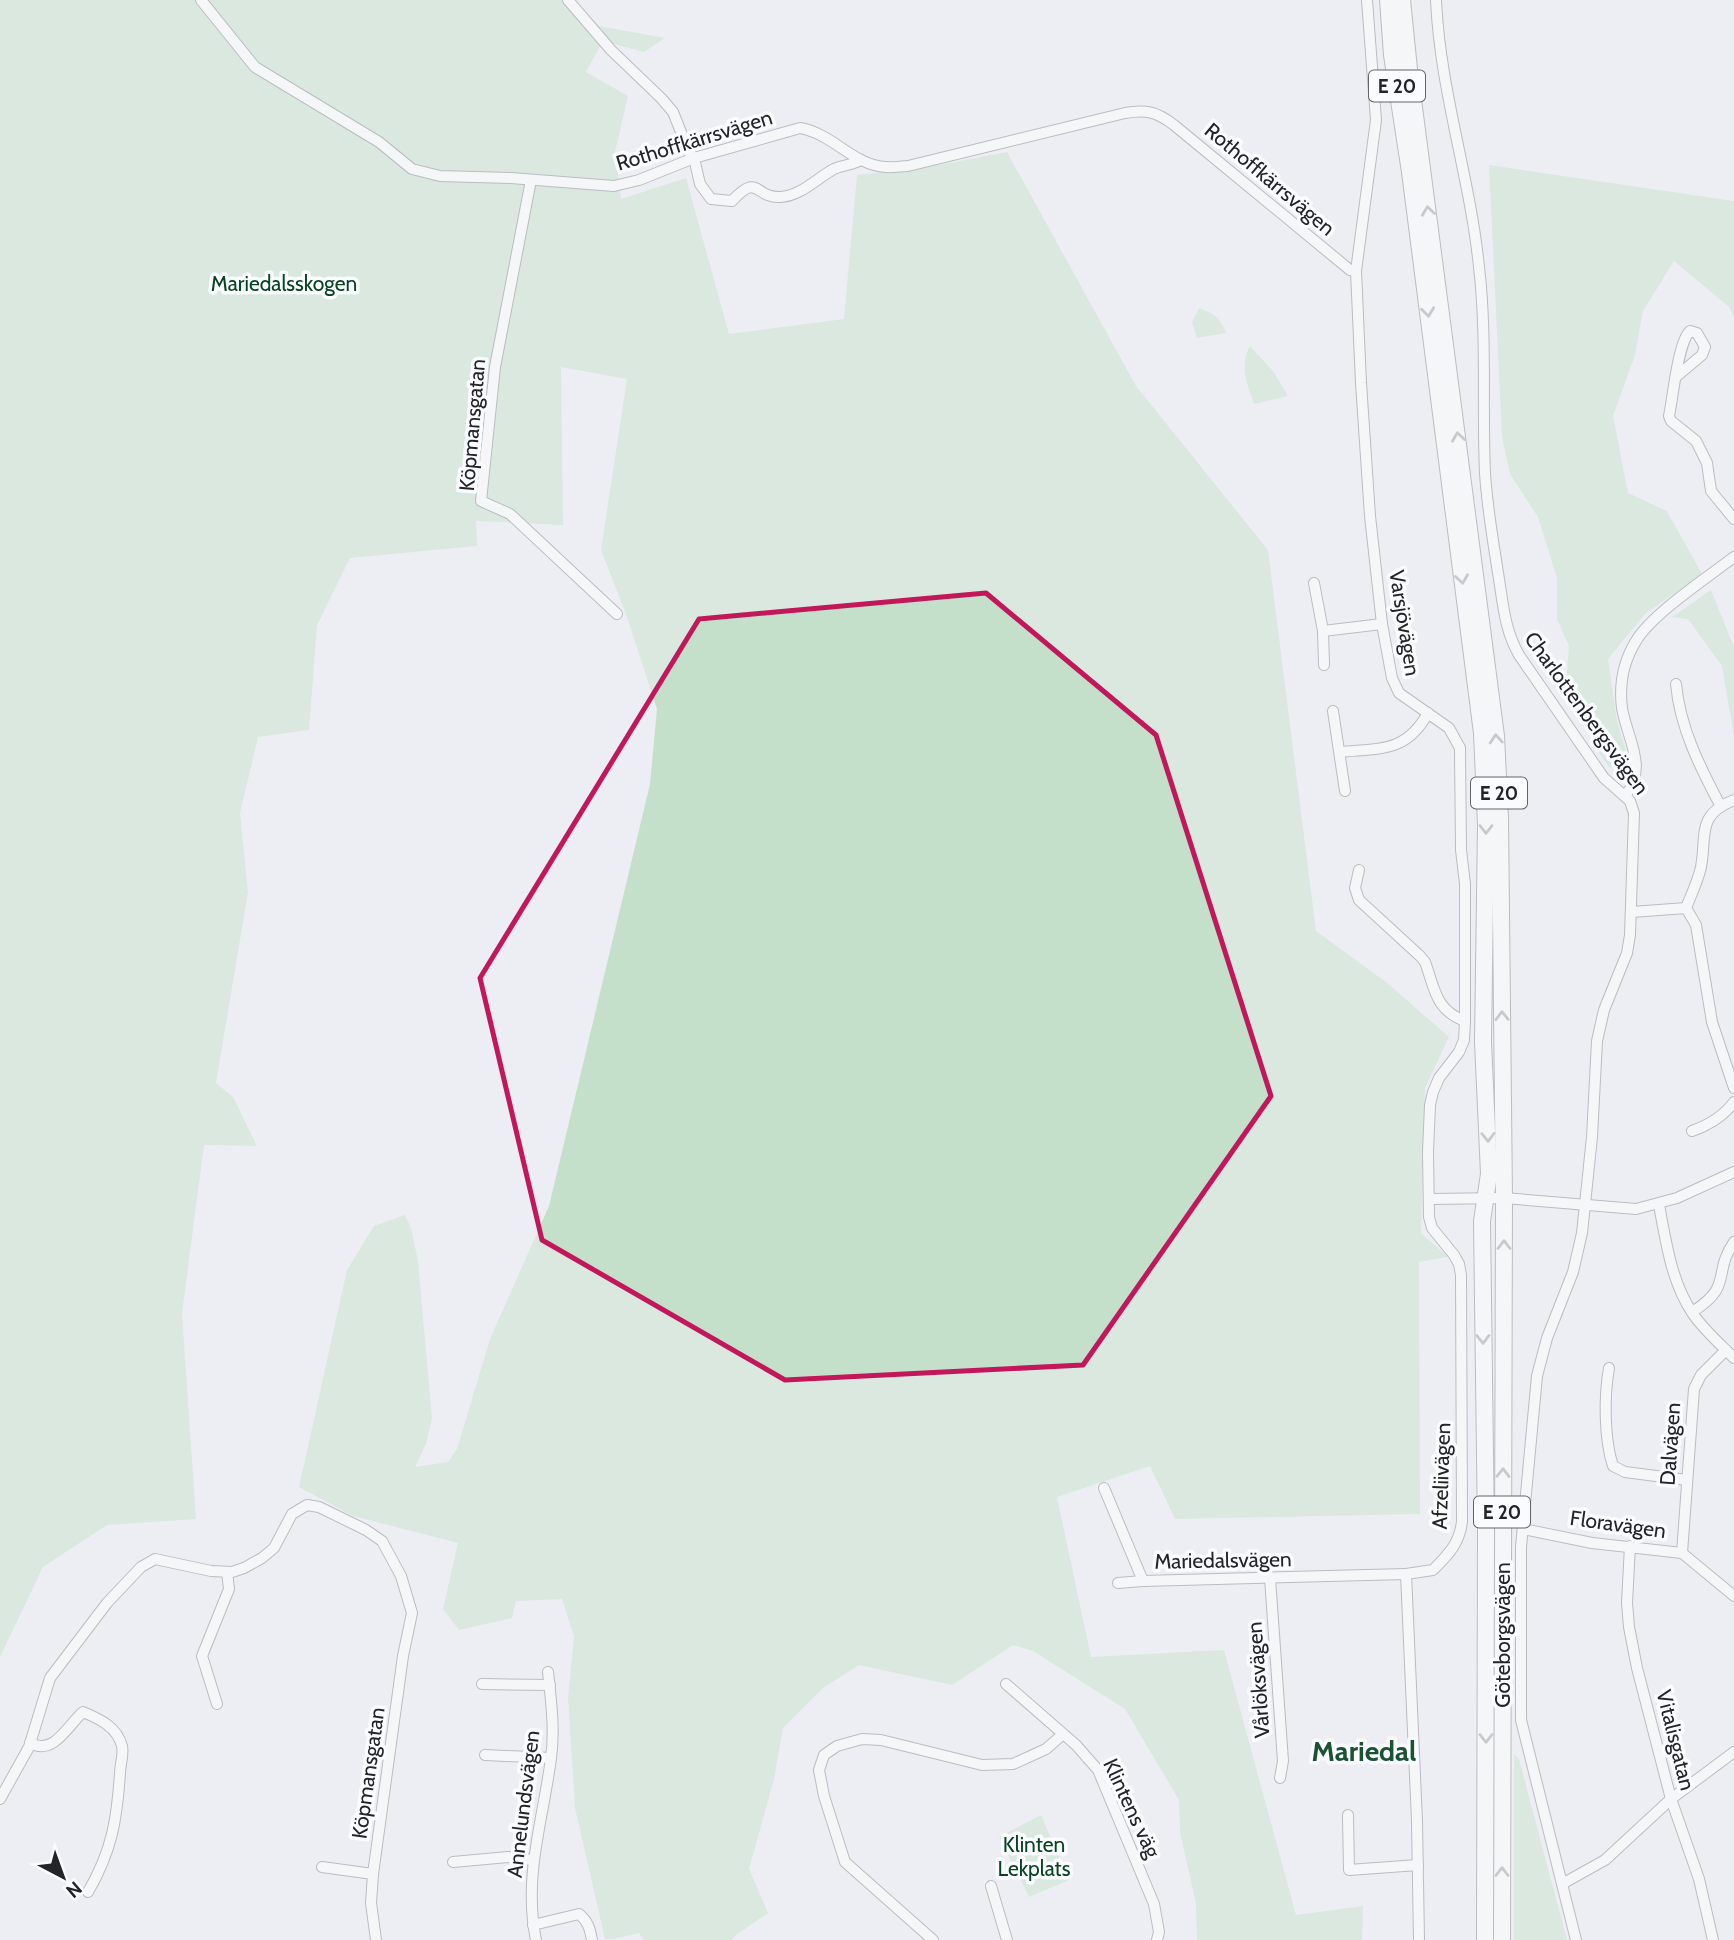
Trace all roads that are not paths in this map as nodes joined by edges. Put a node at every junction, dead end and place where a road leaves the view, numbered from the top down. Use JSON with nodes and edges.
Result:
{"nodes":[{"id":1,"x":201,"y":0,"type":"edge"},
{"id":2,"x":568,"y":0,"type":"edge"},
{"id":3,"x":1367,"y":0,"type":"edge"},
{"id":4,"x":1388,"y":0,"type":"edge"},
{"id":5,"x":1402,"y":0,"type":"edge"},
{"id":6,"x":1436,"y":0,"type":"edge"},
{"id":7,"x":694,"y":158,"type":"junction"},
{"id":8,"x":861,"y":160,"type":"junction"},
{"id":9,"x":531,"y":180,"type":"junction"},
{"id":10,"x":1356,"y":271,"type":"junction"},
{"id":11,"x":1677,"y":376,"type":"dead end"},
{"id":12,"x":1734,"y":501,"type":"edge"},
{"id":13,"x":1460,"y":508,"type":"junction"},
{"id":14,"x":1725,"y":510,"type":"junction"},
{"id":15,"x":1734,"y":519,"type":"edge"},
{"id":16,"x":1734,"y":557,"type":"edge"},
{"id":17,"x":1314,"y":583,"type":"dead end"},
{"id":18,"x":617,"y":614,"type":"dead end"},
{"id":19,"x":1382,"y":624,"type":"junction"},
{"id":20,"x":1323,"y":631,"type":"junction"},
{"id":21,"x":1324,"y":666,"type":"dead end"},
{"id":22,"x":1676,"y":684,"type":"dead end"},
{"id":23,"x":1333,"y":711,"type":"dead end"},
{"id":24,"x":1428,"y":713,"type":"junction"},
{"id":25,"x":1340,"y":752,"type":"junction"},
{"id":26,"x":1345,"y":792,"type":"dead end"},
{"id":27,"x":1626,"y":795,"type":"junction"},
{"id":28,"x":1734,"y":800,"type":"edge"},
{"id":29,"x":1720,"y":805,"type":"junction"},
{"id":30,"x":1359,"y":870,"type":"dead end"},
{"id":31,"x":1686,"y":908,"type":"junction"},
{"id":32,"x":1632,"y":912,"type":"junction"},
{"id":33,"x":1465,"y":1021,"type":"junction"},
{"id":34,"x":1734,"y":1088,"type":"edge"},
{"id":35,"x":1734,"y":1102,"type":"edge"},
{"id":36,"x":1692,"y":1131,"type":"dead end"},
{"id":37,"x":1734,"y":1172,"type":"edge"},
{"id":38,"x":1487,"y":1197,"type":"junction"},
{"id":39,"x":1504,"y":1198,"type":"junction"},
{"id":40,"x":1430,"y":1199,"type":"junction"},
{"id":41,"x":1659,"y":1205,"type":"junction"},
{"id":42,"x":1584,"y":1206,"type":"junction"},
{"id":43,"x":1734,"y":1242,"type":"edge"},
{"id":44,"x":1692,"y":1312,"type":"junction"},
{"id":45,"x":1730,"y":1354,"type":"edge"},
{"id":46,"x":1609,"y":1368,"type":"dead end"},
{"id":47,"x":1687,"y":1480,"type":"junction"},
{"id":48,"x":1104,"y":1488,"type":"dead end"},
{"id":49,"x":1523,"y":1529,"type":"junction"},
{"id":50,"x":1630,"y":1546,"type":"junction"},
{"id":51,"x":1682,"y":1553,"type":"junction"},
{"id":52,"x":227,"y":1572,"type":"junction"},
{"id":53,"x":1406,"y":1574,"type":"junction"},
{"id":54,"x":1270,"y":1578,"type":"junction"},
{"id":55,"x":1143,"y":1581,"type":"junction"},
{"id":56,"x":1118,"y":1583,"type":"dead end"},
{"id":57,"x":1734,"y":1596,"type":"edge"},
{"id":58,"x":548,"y":1672,"type":"dead end"},
{"id":59,"x":481,"y":1684,"type":"dead end"},
{"id":60,"x":1006,"y":1684,"type":"dead end"},
{"id":61,"x":550,"y":1685,"type":"junction"},
{"id":62,"x":218,"y":1704,"type":"dead end"},
{"id":63,"x":1062,"y":1735,"type":"junction"},
{"id":64,"x":30,"y":1743,"type":"junction"},
{"id":65,"x":1734,"y":1752,"type":"edge"},
{"id":66,"x":485,"y":1755,"type":"dead end"},
{"id":67,"x":551,"y":1758,"type":"junction"},
{"id":68,"x":1280,"y":1778,"type":"dead end"},
{"id":69,"x":5,"y":1780,"type":"edge"},
{"id":70,"x":0,"y":1799,"type":"edge"},
{"id":71,"x":1671,"y":1799,"type":"junction"},
{"id":72,"x":1348,"y":1815,"type":"dead end"},
{"id":73,"x":532,"y":1860,"type":"junction"},
{"id":74,"x":453,"y":1862,"type":"dead end"},
{"id":75,"x":1418,"y":1865,"type":"junction"},
{"id":76,"x":322,"y":1867,"type":"dead end"},
{"id":77,"x":373,"y":1874,"type":"junction"},
{"id":78,"x":1562,"y":1884,"type":"junction"},
{"id":79,"x":991,"y":1886,"type":"dead end"},
{"id":80,"x":88,"y":1892,"type":"dead end"},
{"id":81,"x":533,"y":1925,"type":"junction"},
{"id":82,"x":376,"y":1940,"type":"edge"},
{"id":83,"x":536,"y":1940,"type":"edge"},
{"id":84,"x":592,"y":1940,"type":"edge"},
{"id":85,"x":933,"y":1940,"type":"edge"},
{"id":86,"x":1007,"y":1940,"type":"edge"},
{"id":87,"x":1157,"y":1940,"type":"edge"},
{"id":88,"x":1419,"y":1940,"type":"edge"},
{"id":89,"x":1485,"y":1940,"type":"edge"},
{"id":90,"x":1502,"y":1940,"type":"edge"},
{"id":91,"x":1577,"y":1940,"type":"edge"},
{"id":92,"x":1713,"y":1940,"type":"edge"}],
"edges":[{"from":1,"to":9,"type":"street","name":"Rothoffkärrsvägen"},
{"from":2,"to":7,"type":"street"},
{"from":3,"to":10,"type":"street","name":"Varsjövägen"},
{"from":4,"to":13,"type":"highway","number":"E 20","one_way":true},
{"from":13,"to":5,"type":"highway","number":"E 20","one_way":true},
{"from":6,"to":27,"type":"street","name":"Charlottenbergsvägen"},
{"from":7,"to":8,"type":"street","name":"Rothoffkärrsvägen"},
{"from":7,"to":8,"type":"street"},
{"from":7,"to":9,"type":"street","name":"Rothoffkärrsvägen"},
{"from":8,"to":10,"type":"street","name":"Rothoffkärrsvägen"},
{"from":9,"to":18,"type":"street","name":"Köpmansgatan"},
{"from":10,"to":19,"type":"street","name":"Varsjövägen"},
{"from":11,"to":14,"type":"street"},
{"from":12,"to":14,"type":"street"},
{"from":13,"to":38,"type":"highway","number":"E 20","one_way":true},
{"from":39,"to":13,"type":"highway","number":"E 20","one_way":true},
{"from":14,"to":15,"type":"street"},
{"from":16,"to":27,"type":"street"},
{"from":17,"to":20,"type":"street"},
{"from":19,"to":20,"type":"street"},
{"from":19,"to":24,"type":"street","name":"Varsjövägen"},
{"from":20,"to":21,"type":"street"},
{"from":22,"to":29,"type":"street"},
{"from":23,"to":25,"type":"street"},
{"from":24,"to":25,"type":"street"},
{"from":24,"to":33,"type":"street","name":"Varsjövägen"},
{"from":25,"to":26,"type":"street"},
{"from":27,"to":32,"type":"street","name":"Charlottenbergsvägen"},
{"from":28,"to":29,"type":"street"},
{"from":29,"to":31,"type":"street"},
{"from":30,"to":33,"type":"street"},
{"from":31,"to":32,"type":"street"},
{"from":31,"to":34,"type":"street"},
{"from":32,"to":42,"type":"street","name":"Charlottenbergsvägen"},
{"from":33,"to":40,"type":"street","name":"Varsjövägen"},
{"from":35,"to":36,"type":"street"},
{"from":37,"to":41,"type":"street"},
{"from":38,"to":39,"type":"street"},
{"from":38,"to":40,"type":"street"},
{"from":38,"to":89,"type":"highway","number":"E 20","one_way":true},
{"from":39,"to":42,"type":"street"},
{"from":90,"to":39,"type":"highway","number":"E 20","one_way":true},
{"from":40,"to":53,"type":"street","name":"Afzeliivägen"},
{"from":41,"to":42,"type":"street"},
{"from":41,"to":44,"type":"street"},
{"from":42,"to":49,"type":"street","name":"Göteborgsvägen"},
{"from":43,"to":44,"type":"street"},
{"from":44,"to":45,"type":"street"},
{"from":45,"to":47,"type":"street","name":"Dalvägen"},
{"from":46,"to":47,"type":"street"},
{"from":47,"to":51,"type":"street","name":"Dalvägen"},
{"from":48,"to":55,"type":"street","name":"Mariedalsvägen"},
{"from":49,"to":50,"type":"street","name":"Floravägen"},
{"from":49,"to":78,"type":"street","name":"Göteborgsvägen"},
{"from":50,"to":51,"type":"street","name":"Floravägen"},
{"from":50,"to":71,"type":"street","name":"Vitalisgatan"},
{"from":51,"to":57,"type":"street","name":"Floravägen"},
{"from":52,"to":62,"type":"street"},
{"from":52,"to":64,"type":"street"},
{"from":52,"to":77,"type":"street","name":"Köpmansgatan"},
{"from":53,"to":54,"type":"street","name":"Mariedalsvägen"},
{"from":53,"to":75,"type":"street"},
{"from":54,"to":55,"type":"street","name":"Mariedalsvägen"},
{"from":54,"to":68,"type":"street","name":"Vårlöksvägen"},
{"from":55,"to":56,"type":"street"},
{"from":58,"to":61,"type":"street","name":"Annelundsvägen"},
{"from":59,"to":61,"type":"street"},
{"from":60,"to":63,"type":"street","name":"Klintens väg"},
{"from":61,"to":67,"type":"street","name":"Annelundsvägen"},
{"from":63,"to":85,"type":"street"},
{"from":63,"to":87,"type":"street","name":"Klintens väg"},
{"from":64,"to":69,"type":"street"},
{"from":64,"to":80,"type":"street"},
{"from":65,"to":71,"type":"street"},
{"from":66,"to":67,"type":"street"},
{"from":67,"to":73,"type":"street","name":"Annelundsvägen"},
{"from":69,"to":70,"type":"street"},
{"from":71,"to":78,"type":"street"},
{"from":71,"to":92,"type":"street","name":"Vitalisgatan"},
{"from":72,"to":75,"type":"street"},
{"from":73,"to":74,"type":"street"},
{"from":73,"to":81,"type":"street","name":"Annelundsvägen"},
{"from":75,"to":88,"type":"street"},
{"from":76,"to":77,"type":"street"},
{"from":77,"to":82,"type":"street","name":"Köpmansgatan"},
{"from":78,"to":91,"type":"street","name":"Göteborgsvägen"},
{"from":79,"to":86,"type":"street"},
{"from":81,"to":83,"type":"street","name":"Annelundsvägen"},
{"from":81,"to":84,"type":"street"}]}
